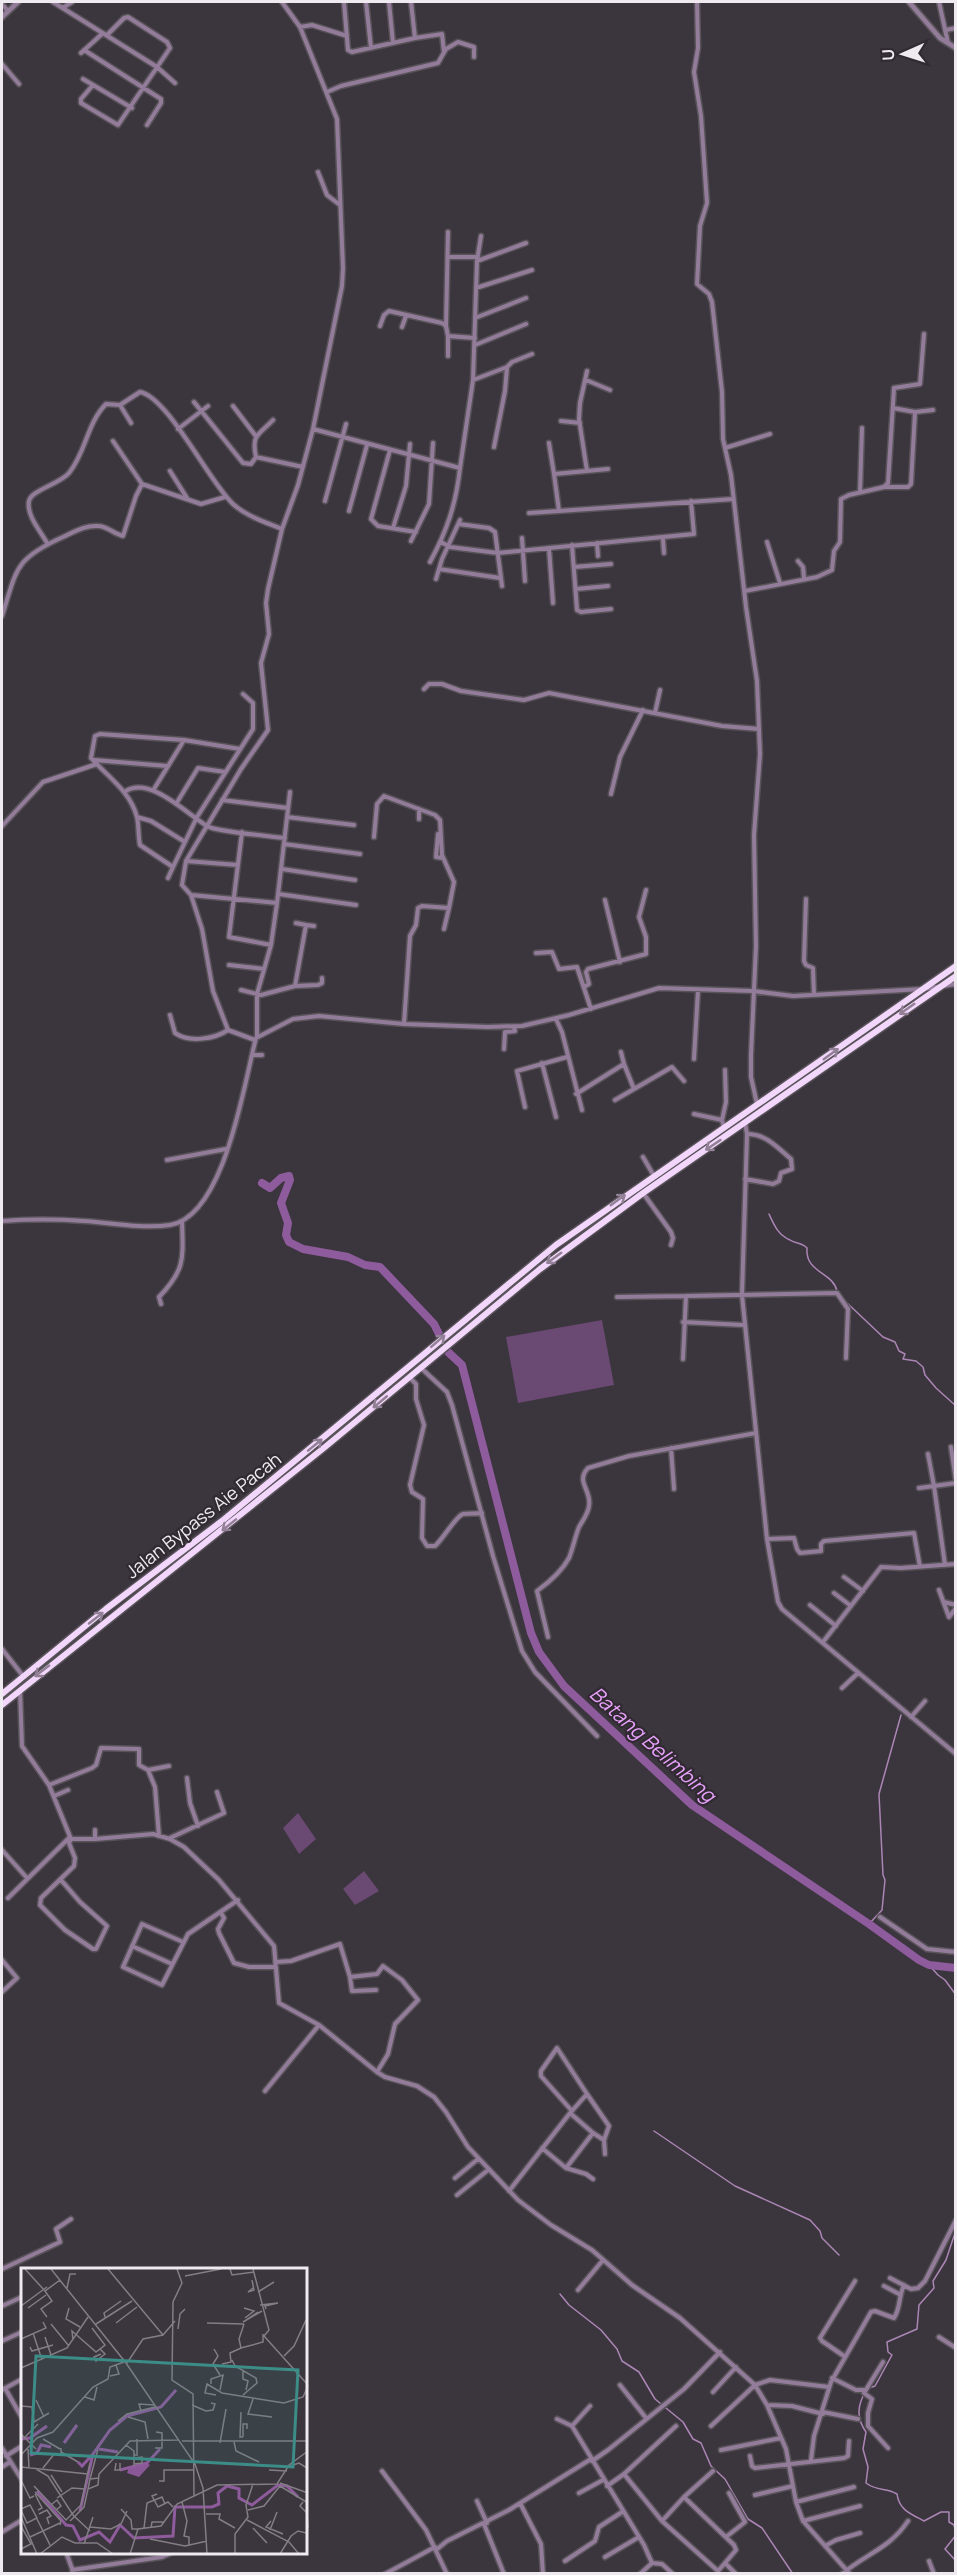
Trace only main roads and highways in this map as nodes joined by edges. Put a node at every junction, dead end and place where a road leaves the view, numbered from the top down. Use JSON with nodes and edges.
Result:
{"nodes":[{"id":1,"x":953,"y":967,"type":"edge"},
{"id":2,"x":955,"y":976,"type":"edge"},
{"id":3,"x":663,"y":1170,"type":"junction"},
{"id":4,"x":668,"y":1176,"type":"junction"},
{"id":5,"x":58,"y":1648,"type":"junction"},
{"id":6,"x":64,"y":1654,"type":"junction"},
{"id":7,"x":2,"y":1695,"type":"edge"},
{"id":8,"x":2,"y":1705,"type":"edge"}],
"edges":[{"from":3,"to":1,"type":"highway","name":"Jalan Bypass Aie Pacah","one_way":true},
{"from":2,"to":4,"type":"highway","one_way":true},
{"from":3,"to":4,"type":"highway"},
{"from":5,"to":3,"type":"highway","name":"Jalan Bypass Aie Pacah","one_way":true},
{"from":4,"to":6,"type":"highway","one_way":true},
{"from":5,"to":6,"type":"highway"},
{"from":5,"to":7,"type":"highway","name":"Jalan Bypass Aie Pacah"},
{"from":6,"to":8,"type":"highway","one_way":true}]}
